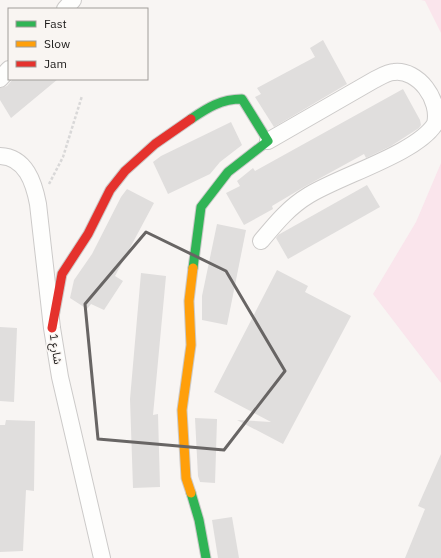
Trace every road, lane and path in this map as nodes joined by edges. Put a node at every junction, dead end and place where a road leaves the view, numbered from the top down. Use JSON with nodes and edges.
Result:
{"nodes":[{"id":1,"x":73,"y":0,"type":"edge"},
{"id":2,"x":66,"y":8,"type":"edge"},
{"id":3,"x":8,"y":70,"type":"edge"},
{"id":4,"x":0,"y":79,"type":"edge"},
{"id":5,"x":82,"y":96,"type":"dead end"},
{"id":6,"x":268,"y":141,"type":"junction"},
{"id":7,"x":0,"y":156,"type":"edge"},
{"id":8,"x":38,"y":204,"type":"junction"},
{"id":9,"x":261,"y":241,"type":"dead end"},
{"id":10,"x":52,"y":328,"type":"junction"},
{"id":11,"x":102,"y":558,"type":"edge"},
{"id":12,"x":206,"y":558,"type":"edge"}],
"edges":[{"from":1,"to":2,"type":"street"},
{"from":3,"to":4,"type":"street"},
{"from":5,"to":8,"type":"path"},
{"from":6,"to":9,"type":"street"},
{"from":6,"to":10,"type":"street"},
{"from":6,"to":12,"type":"street"},
{"from":7,"to":8,"type":"street","name":"شارع 1"},
{"from":8,"to":10,"type":"street","name":"شارع 1"},
{"from":10,"to":11,"type":"street","name":"شارع 1"}]}
